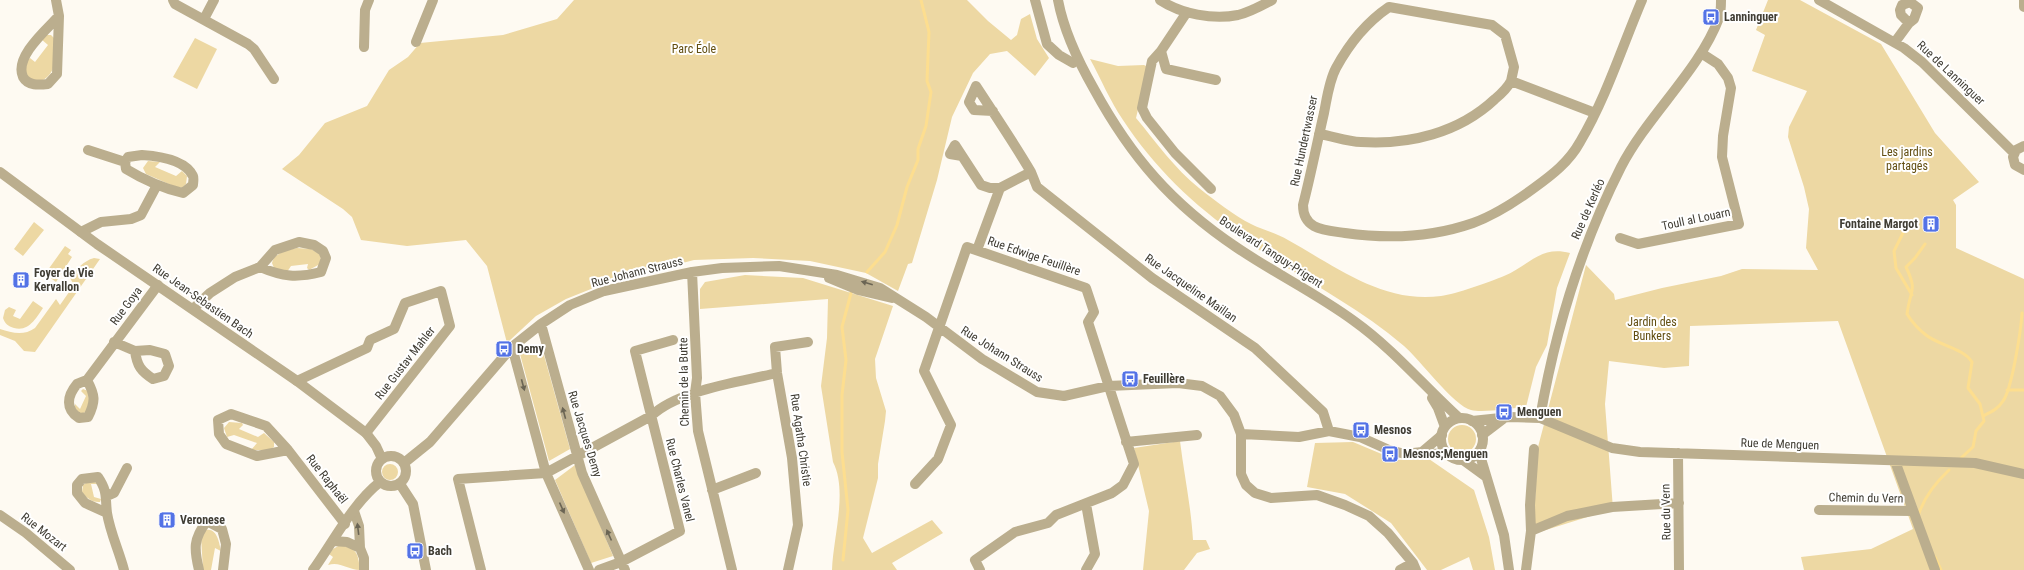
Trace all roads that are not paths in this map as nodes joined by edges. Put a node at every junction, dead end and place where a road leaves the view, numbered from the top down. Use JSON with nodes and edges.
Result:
{"nodes":[{"id":1,"x":56,"y":0,"type":"edge"},
{"id":2,"x":173,"y":0,"type":"edge"},
{"id":3,"x":214,"y":0,"type":"edge"},
{"id":4,"x":369,"y":0,"type":"edge"},
{"id":5,"x":431,"y":0,"type":"edge"},
{"id":6,"x":1035,"y":0,"type":"edge"},
{"id":7,"x":1058,"y":0,"type":"edge"},
{"id":8,"x":1160,"y":0,"type":"edge"},
{"id":9,"x":1272,"y":0,"type":"edge"},
{"id":10,"x":1642,"y":0,"type":"edge"},
{"id":11,"x":1721,"y":0,"type":"edge"},
{"id":12,"x":1819,"y":0,"type":"edge"},
{"id":13,"x":2024,"y":0,"type":"edge"},
{"id":14,"x":2024,"y":6,"type":"edge"},
{"id":15,"x":1187,"y":12,"type":"junction"},
{"id":16,"x":59,"y":16,"type":"junction"},
{"id":17,"x":204,"y":19,"type":"junction"},
{"id":18,"x":1909,"y":23,"type":"dead end"},
{"id":19,"x":416,"y":42,"type":"dead end"},
{"id":20,"x":1895,"y":42,"type":"junction"},
{"id":21,"x":364,"y":47,"type":"dead end"},
{"id":22,"x":1161,"y":51,"type":"junction"},
{"id":23,"x":1701,"y":53,"type":"junction"},
{"id":24,"x":1076,"y":64,"type":"junction"},
{"id":25,"x":274,"y":78,"type":"dead end"},
{"id":26,"x":1216,"y":80,"type":"dead end"},
{"id":27,"x":1511,"y":82,"type":"junction"},
{"id":28,"x":992,"y":111,"type":"dead end"},
{"id":29,"x":1595,"y":113,"type":"junction"},
{"id":30,"x":1319,"y":134,"type":"junction"},
{"id":31,"x":2024,"y":146,"type":"edge"},
{"id":32,"x":88,"y":150,"type":"dead end"},
{"id":33,"x":2014,"y":153,"type":"junction"},
{"id":34,"x":962,"y":156,"type":"dead end"},
{"id":35,"x":125,"y":162,"type":"junction"},
{"id":36,"x":2024,"y":170,"type":"edge"},
{"id":37,"x":0,"y":172,"type":"edge"},
{"id":38,"x":1031,"y":172,"type":"junction"},
{"id":39,"x":157,"y":185,"type":"junction"},
{"id":40,"x":1000,"y":188,"type":"junction"},
{"id":41,"x":1211,"y":189,"type":"dead end"},
{"id":42,"x":81,"y":232,"type":"junction"},
{"id":43,"x":1620,"y":238,"type":"dead end"},
{"id":44,"x":977,"y":250,"type":"junction"},
{"id":45,"x":260,"y":267,"type":"junction"},
{"id":46,"x":692,"y":272,"type":"junction"},
{"id":47,"x":158,"y":285,"type":"junction"},
{"id":48,"x":193,"y":309,"type":"junction"},
{"id":49,"x":541,"y":324,"type":"junction"},
{"id":50,"x":940,"y":328,"type":"junction"},
{"id":51,"x":673,"y":340,"type":"dead end"},
{"id":52,"x":114,"y":342,"type":"junction"},
{"id":53,"x":808,"y":342,"type":"dead end"},
{"id":54,"x":512,"y":347,"type":"junction"},
{"id":55,"x":135,"y":351,"type":"dead end"},
{"id":56,"x":777,"y":373,"type":"junction"},
{"id":57,"x":87,"y":380,"type":"dead end"},
{"id":58,"x":297,"y":381,"type":"junction"},
{"id":59,"x":1423,"y":382,"type":"junction"},
{"id":60,"x":1108,"y":386,"type":"junction"},
{"id":61,"x":694,"y":393,"type":"junction"},
{"id":62,"x":650,"y":416,"type":"junction"},
{"id":63,"x":1458,"y":418,"type":"junction"},
{"id":64,"x":1540,"y":418,"type":"junction"},
{"id":65,"x":1503,"y":419,"type":"junction"},
{"id":66,"x":1472,"y":421,"type":"junction"},
{"id":67,"x":1329,"y":431,"type":"junction"},
{"id":68,"x":1443,"y":431,"type":"junction"},
{"id":69,"x":366,"y":434,"type":"junction"},
{"id":70,"x":1241,"y":434,"type":"junction"},
{"id":71,"x":1197,"y":435,"type":"dead end"},
{"id":72,"x":1482,"y":435,"type":"junction"},
{"id":73,"x":1126,"y":442,"type":"junction"},
{"id":74,"x":1534,"y":449,"type":"dead end"},
{"id":75,"x":288,"y":450,"type":"junction"},
{"id":76,"x":1422,"y":452,"type":"junction"},
{"id":77,"x":1479,"y":452,"type":"junction"},
{"id":78,"x":1678,"y":453,"type":"junction"},
{"id":79,"x":1448,"y":455,"type":"junction"},
{"id":80,"x":576,"y":457,"type":"junction"},
{"id":81,"x":382,"y":459,"type":"junction"},
{"id":82,"x":1463,"y":460,"type":"junction"},
{"id":83,"x":1895,"y":461,"type":"junction"},
{"id":84,"x":404,"y":463,"type":"junction"},
{"id":85,"x":127,"y":468,"type":"dead end"},
{"id":86,"x":546,"y":473,"type":"junction"},
{"id":87,"x":756,"y":473,"type":"dead end"},
{"id":88,"x":2024,"y":474,"type":"edge"},
{"id":89,"x":1485,"y":476,"type":"junction"},
{"id":90,"x":380,"y":482,"type":"junction"},
{"id":91,"x":400,"y":484,"type":"junction"},
{"id":92,"x":915,"y":484,"type":"dead end"},
{"id":93,"x":712,"y":490,"type":"junction"},
{"id":94,"x":107,"y":496,"type":"junction"},
{"id":95,"x":1679,"y":503,"type":"junction"},
{"id":96,"x":1086,"y":504,"type":"junction"},
{"id":97,"x":1819,"y":510,"type":"dead end"},
{"id":98,"x":354,"y":511,"type":"junction"},
{"id":99,"x":1913,"y":511,"type":"junction"},
{"id":100,"x":108,"y":513,"type":"junction"},
{"id":101,"x":0,"y":515,"type":"edge"},
{"id":102,"x":345,"y":524,"type":"junction"},
{"id":103,"x":1531,"y":531,"type":"junction"},
{"id":104,"x":334,"y":541,"type":"junction"},
{"id":105,"x":360,"y":548,"type":"junction"},
{"id":106,"x":623,"y":566,"type":"edge"},
{"id":107,"x":1415,"y":566,"type":"edge"},
{"id":108,"x":478,"y":569,"type":"edge"},
{"id":109,"x":70,"y":570,"type":"edge"},
{"id":110,"x":124,"y":570,"type":"edge"},
{"id":111,"x":199,"y":570,"type":"edge"},
{"id":112,"x":223,"y":570,"type":"edge"},
{"id":113,"x":313,"y":570,"type":"edge"},
{"id":114,"x":364,"y":570,"type":"edge"},
{"id":115,"x":426,"y":570,"type":"edge"},
{"id":116,"x":590,"y":570,"type":"edge"},
{"id":117,"x":599,"y":570,"type":"edge"},
{"id":118,"x":732,"y":570,"type":"edge"},
{"id":119,"x":788,"y":570,"type":"edge"},
{"id":120,"x":980,"y":570,"type":"edge"},
{"id":121,"x":1086,"y":570,"type":"edge"},
{"id":122,"x":1400,"y":570,"type":"edge"},
{"id":123,"x":1509,"y":570,"type":"edge"},
{"id":124,"x":1526,"y":570,"type":"edge"},
{"id":125,"x":1680,"y":570,"type":"edge"},
{"id":126,"x":1935,"y":570,"type":"edge"}],
"edges":[{"from":1,"to":16,"type":"street"},
{"from":2,"to":17,"type":"street"},
{"from":3,"to":17,"type":"street"},
{"from":4,"to":21,"type":"street"},
{"from":5,"to":19,"type":"street"},
{"from":6,"to":24,"type":"street"},
{"from":7,"to":24,"type":"street","name":"Boulevard Tanguy-Prigent"},
{"from":8,"to":15,"type":"street"},
{"from":9,"to":15,"type":"street"},
{"from":10,"to":29,"type":"street","name":"Rue Hundertwasser"},
{"from":11,"to":23,"type":"street","name":"Rue de Kerléo"},
{"from":12,"to":20,"type":"street","name":"Rue de Lanninguer"},
{"from":13,"to":14,"type":"street"},
{"from":15,"to":22,"type":"street"},
{"from":16,"to":16,"type":"street"},
{"from":17,"to":25,"type":"street"},
{"from":18,"to":20,"type":"street"},
{"from":20,"to":33,"type":"street","name":"Rue de Lanninguer"},
{"from":22,"to":26,"type":"street"},
{"from":22,"to":41,"type":"street"},
{"from":23,"to":43,"type":"street","name":"Toull al Louarn"},
{"from":23,"to":64,"type":"street","name":"Rue de Kerléo"},
{"from":24,"to":59,"type":"street","name":"Boulevard Tanguy-Prigent"},
{"from":27,"to":29,"type":"street"},
{"from":27,"to":30,"type":"street"},
{"from":27,"to":30,"type":"street","name":"Rue Hundertwasser"},
{"from":28,"to":38,"type":"street","name":"Rue Jacqueline Maillan"},
{"from":29,"to":30,"type":"street","name":"Rue Hundertwasser"},
{"from":31,"to":33,"type":"street"},
{"from":32,"to":35,"type":"street"},
{"from":33,"to":36,"type":"street","name":"Rue de Lanninguer"},
{"from":34,"to":40,"type":"street"},
{"from":35,"to":39,"type":"street"},
{"from":35,"to":39,"type":"street"},
{"from":37,"to":42,"type":"street","name":"Rue Jean-Sebastien Bach"},
{"from":38,"to":40,"type":"street"},
{"from":38,"to":67,"type":"street","name":"Rue Jacqueline Maillan"},
{"from":39,"to":42,"type":"street"},
{"from":40,"to":44,"type":"street"},
{"from":42,"to":47,"type":"street","name":"Rue Jean-Sebastien Bach"},
{"from":44,"to":50,"type":"street","name":"Rue Edwige Feuillère"},
{"from":44,"to":60,"type":"street","name":"Rue Edwige Feuillère"},
{"from":45,"to":45,"type":"street"},
{"from":45,"to":48,"type":"street"},
{"from":46,"to":49,"type":"street","name":"Rue Johann Strauss"},
{"from":46,"to":50,"type":"street","name":"Rue Johann Strauss"},
{"from":46,"to":61,"type":"street","name":"Chemin de la Butte"},
{"from":47,"to":48,"type":"street","name":"Rue Jean-Sebastien Bach"},
{"from":47,"to":52,"type":"street","name":"Rue Goya"},
{"from":48,"to":58,"type":"street","name":"Rue Jean-Sebastien Bach"},
{"from":49,"to":54,"type":"street","name":"Rue Johann Strauss"},
{"from":80,"to":49,"type":"street","name":"Rue Jacques Demy","one_way":true},
{"from":50,"to":60,"type":"street","name":"Rue Johann Strauss"},
{"from":50,"to":92,"type":"street"},
{"from":51,"to":62,"type":"street","name":"Rue Charles Vanel"},
{"from":52,"to":55,"type":"street","name":"Rue Goya"},
{"from":52,"to":57,"type":"street","name":"Rue Goya"},
{"from":53,"to":56,"type":"street","name":"Rue Agatha Christie"},
{"from":54,"to":84,"type":"street","name":"Rue Johann Strauss"},
{"from":54,"to":86,"type":"street","one_way":true},
{"from":56,"to":61,"type":"street"},
{"from":56,"to":119,"type":"street","name":"Rue Agatha Christie"},
{"from":58,"to":69,"type":"street","name":"Rue Jean-Sebastien Bach"},
{"from":58,"to":69,"type":"street","name":"Rue Gustav Mahler"},
{"from":59,"to":63,"type":"street","name":"Boulevard Tanguy-Prigent"},
{"from":59,"to":68,"type":"street","name":"Boulevard Tanguy-Prigent"},
{"from":60,"to":70,"type":"street","name":"Rue Johann Strauss"},
{"from":60,"to":73,"type":"street"},
{"from":61,"to":62,"type":"street"},
{"from":61,"to":93,"type":"street","name":"Chemin de la Butte"},
{"from":62,"to":80,"type":"street"},
{"from":62,"to":106,"type":"street","name":"Rue Charles Vanel"},
{"from":63,"to":66,"type":"street"},
{"from":63,"to":68,"type":"street"},
{"from":64,"to":65,"type":"street"},
{"from":64,"to":78,"type":"street","name":"Rue de Menguen"},
{"from":65,"to":66,"type":"street"},
{"from":65,"to":72,"type":"street"},
{"from":66,"to":72,"type":"street"},
{"from":67,"to":70,"type":"street"},
{"from":67,"to":76,"type":"street"},
{"from":68,"to":76,"type":"street"},
{"from":68,"to":79,"type":"street"},
{"from":69,"to":81,"type":"street","name":"Rue Jean-Sebastien Bach"},
{"from":70,"to":107,"type":"street"},
{"from":71,"to":73,"type":"street"},
{"from":72,"to":77,"type":"street"},
{"from":73,"to":96,"type":"street"},
{"from":74,"to":103,"type":"street"},
{"from":75,"to":75,"type":"street","name":"Rue Raphaël"},
{"from":75,"to":102,"type":"street","name":"Rue Raphaël"},
{"from":76,"to":79,"type":"street"},
{"from":77,"to":82,"type":"street"},
{"from":77,"to":89,"type":"street"},
{"from":78,"to":83,"type":"street","name":"Rue de Menguen"},
{"from":78,"to":95,"type":"street","name":"Rue du Vern"},
{"from":79,"to":82,"type":"street"},
{"from":80,"to":86,"type":"street"},
{"from":106,"to":80,"type":"street","name":"Rue Jacques Demy","one_way":true},
{"from":81,"to":84,"type":"street"},
{"from":81,"to":90,"type":"street"},
{"from":82,"to":89,"type":"street"},
{"from":83,"to":88,"type":"street","name":"Rue de Menguen"},
{"from":83,"to":99,"type":"street","name":"Chemin du Vern"},
{"from":84,"to":91,"type":"street"},
{"from":85,"to":94,"type":"street"},
{"from":86,"to":108,"type":"street"},
{"from":86,"to":116,"type":"street","one_way":true},
{"from":87,"to":93,"type":"street"},
{"from":89,"to":123,"type":"street"},
{"from":90,"to":91,"type":"street"},
{"from":90,"to":98,"type":"street"},
{"from":91,"to":115,"type":"street"},
{"from":93,"to":118,"type":"street","name":"Chemin de la Butte"},
{"from":94,"to":100,"type":"street"},
{"from":94,"to":100,"type":"street"},
{"from":95,"to":103,"type":"street"},
{"from":95,"to":125,"type":"street","name":"Rue du Vern"},
{"from":96,"to":120,"type":"street"},
{"from":96,"to":121,"type":"street"},
{"from":97,"to":99,"type":"street","name":"Chemin du Vern"},
{"from":98,"to":102,"type":"street"},
{"from":105,"to":98,"type":"street","one_way":true},
{"from":99,"to":126,"type":"street","name":"Chemin du Vern"},
{"from":100,"to":110,"type":"street"},
{"from":101,"to":109,"type":"street","name":"Rue Mozart"},
{"from":102,"to":104,"type":"street"},
{"from":103,"to":124,"type":"street"},
{"from":104,"to":105,"type":"street"},
{"from":104,"to":113,"type":"street"},
{"from":105,"to":114,"type":"street"},
{"from":106,"to":117,"type":"street"},
{"from":107,"to":122,"type":"street"},
{"from":111,"to":112,"type":"street"}]}
